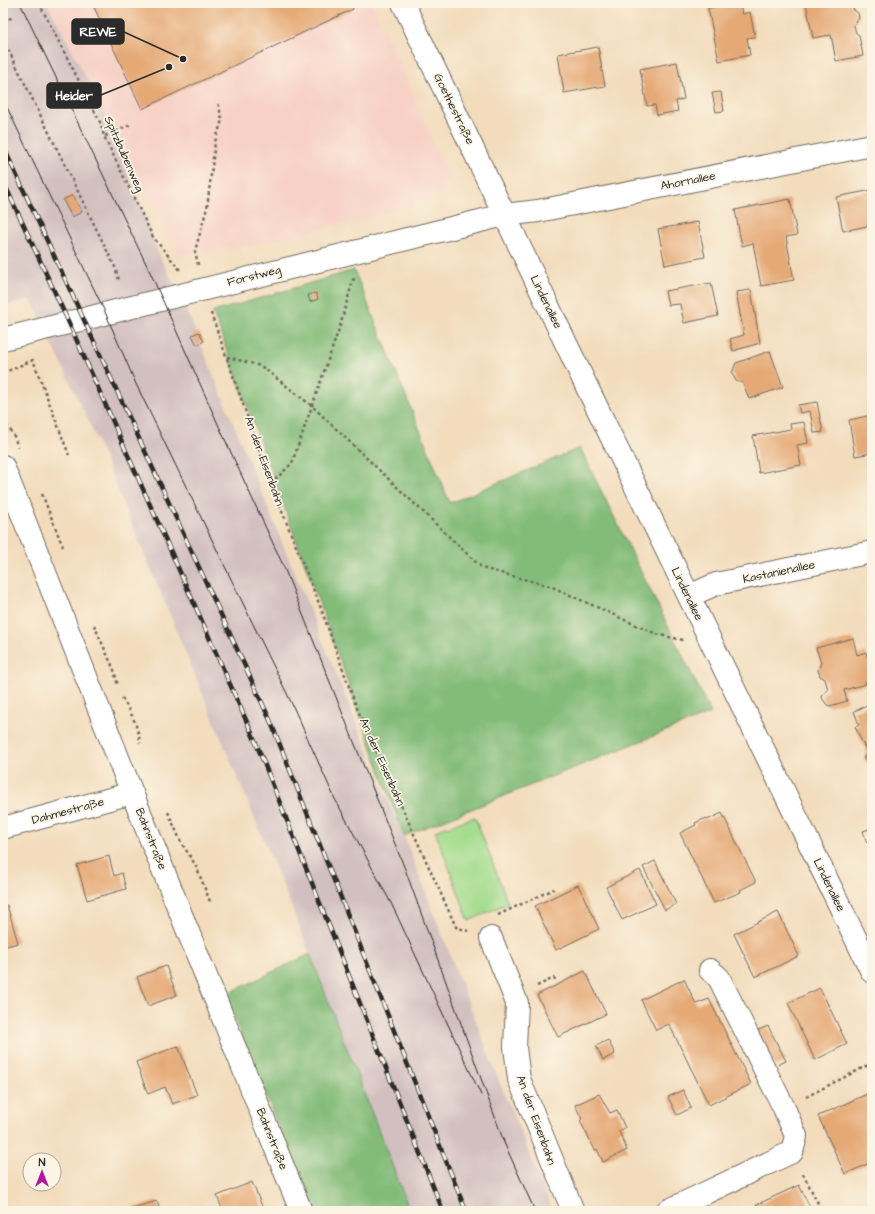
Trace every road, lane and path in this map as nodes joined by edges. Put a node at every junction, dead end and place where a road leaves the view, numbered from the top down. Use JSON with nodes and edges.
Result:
{"nodes":[{"id":1,"x":39,"y":3,"type":"edge"},
{"id":2,"x":403,"y":3,"type":"edge"},
{"id":3,"x":14,"y":17,"type":"dead end"},
{"id":4,"x":3,"y":21,"type":"edge"},
{"id":5,"x":3,"y":39,"type":"edge"},
{"id":6,"x":218,"y":102,"type":"dead end"},
{"id":7,"x":130,"y":125,"type":"dead end"},
{"id":8,"x":104,"y":136,"type":"junction"},
{"id":9,"x":872,"y":145,"type":"edge"},
{"id":10,"x":504,"y":215,"type":"junction"},
{"id":11,"x":198,"y":265,"type":"dead end"},
{"id":12,"x":175,"y":266,"type":"dead end"},
{"id":13,"x":119,"y":280,"type":"dead end"},
{"id":14,"x":353,"y":280,"type":"dead end"},
{"id":15,"x":203,"y":289,"type":"junction"},
{"id":16,"x":3,"y":339,"type":"edge"},
{"id":17,"x":227,"y":356,"type":"junction"},
{"id":18,"x":3,"y":373,"type":"edge"},
{"id":19,"x":312,"y":406,"type":"junction"},
{"id":20,"x":69,"y":455,"type":"dead end"},
{"id":21,"x":3,"y":466,"type":"edge"},
{"id":22,"x":271,"y":484,"type":"junction"},
{"id":23,"x":872,"y":552,"type":"edge"},
{"id":24,"x":688,"y":596,"type":"junction"},
{"id":25,"x":684,"y":640,"type":"dead end"},
{"id":26,"x":132,"y":793,"type":"junction"},
{"id":27,"x":3,"y":828,"type":"edge"},
{"id":28,"x":554,"y":889,"type":"dead end"},
{"id":29,"x":491,"y":938,"type":"junction"},
{"id":30,"x":710,"y":970,"type":"dead end"},
{"id":31,"x":872,"y":972,"type":"edge"},
{"id":32,"x":872,"y":1063,"type":"edge"},
{"id":33,"x":784,"y":1108,"type":"junction"},
{"id":34,"x":792,"y":1152,"type":"junction"},
{"id":35,"x":301,"y":1211,"type":"edge"},
{"id":36,"x":573,"y":1211,"type":"edge"},
{"id":37,"x":667,"y":1211,"type":"edge"},
{"id":38,"x":822,"y":1211,"type":"edge"}],
"edges":[{"from":1,"to":8,"type":"path","name":"Spitzbubenweg"},
{"from":2,"to":10,"type":"street","name":"Goethestraße"},
{"from":3,"to":4,"type":"path"},
{"from":5,"to":13,"type":"path"},
{"from":6,"to":11,"type":"path"},
{"from":7,"to":8,"type":"path"},
{"from":8,"to":12,"type":"path","name":"Spitzbubenweg"},
{"from":9,"to":10,"type":"street","name":"Ahornallee"},
{"from":10,"to":15,"type":"street","name":"Forstweg"},
{"from":10,"to":24,"type":"street","name":"Lindenallee"},
{"from":14,"to":19,"type":"path"},
{"from":15,"to":16,"type":"street","name":"Forstweg"},
{"from":15,"to":17,"type":"path","name":"An der Eisenbahn"},
{"from":17,"to":19,"type":"path"},
{"from":17,"to":22,"type":"path","name":"An der Eisenbahn"},
{"from":18,"to":20,"type":"path"},
{"from":19,"to":22,"type":"path"},
{"from":19,"to":25,"type":"path"},
{"from":21,"to":26,"type":"street","name":"Bahnstraße"},
{"from":22,"to":29,"type":"path","name":"An der Eisenbahn"},
{"from":23,"to":24,"type":"street","name":"Kastanienallee"},
{"from":24,"to":31,"type":"street","name":"Lindenallee"},
{"from":26,"to":27,"type":"street","name":"Dahmestraße"},
{"from":26,"to":35,"type":"street","name":"Bahnstraße"},
{"from":28,"to":29,"type":"path"},
{"from":29,"to":36,"type":"street","name":"An der Eisenbahn"},
{"from":30,"to":33,"type":"street"},
{"from":32,"to":33,"type":"path"},
{"from":33,"to":34,"type":"street"},
{"from":34,"to":37,"type":"street"},
{"from":34,"to":38,"type":"path"}]}
